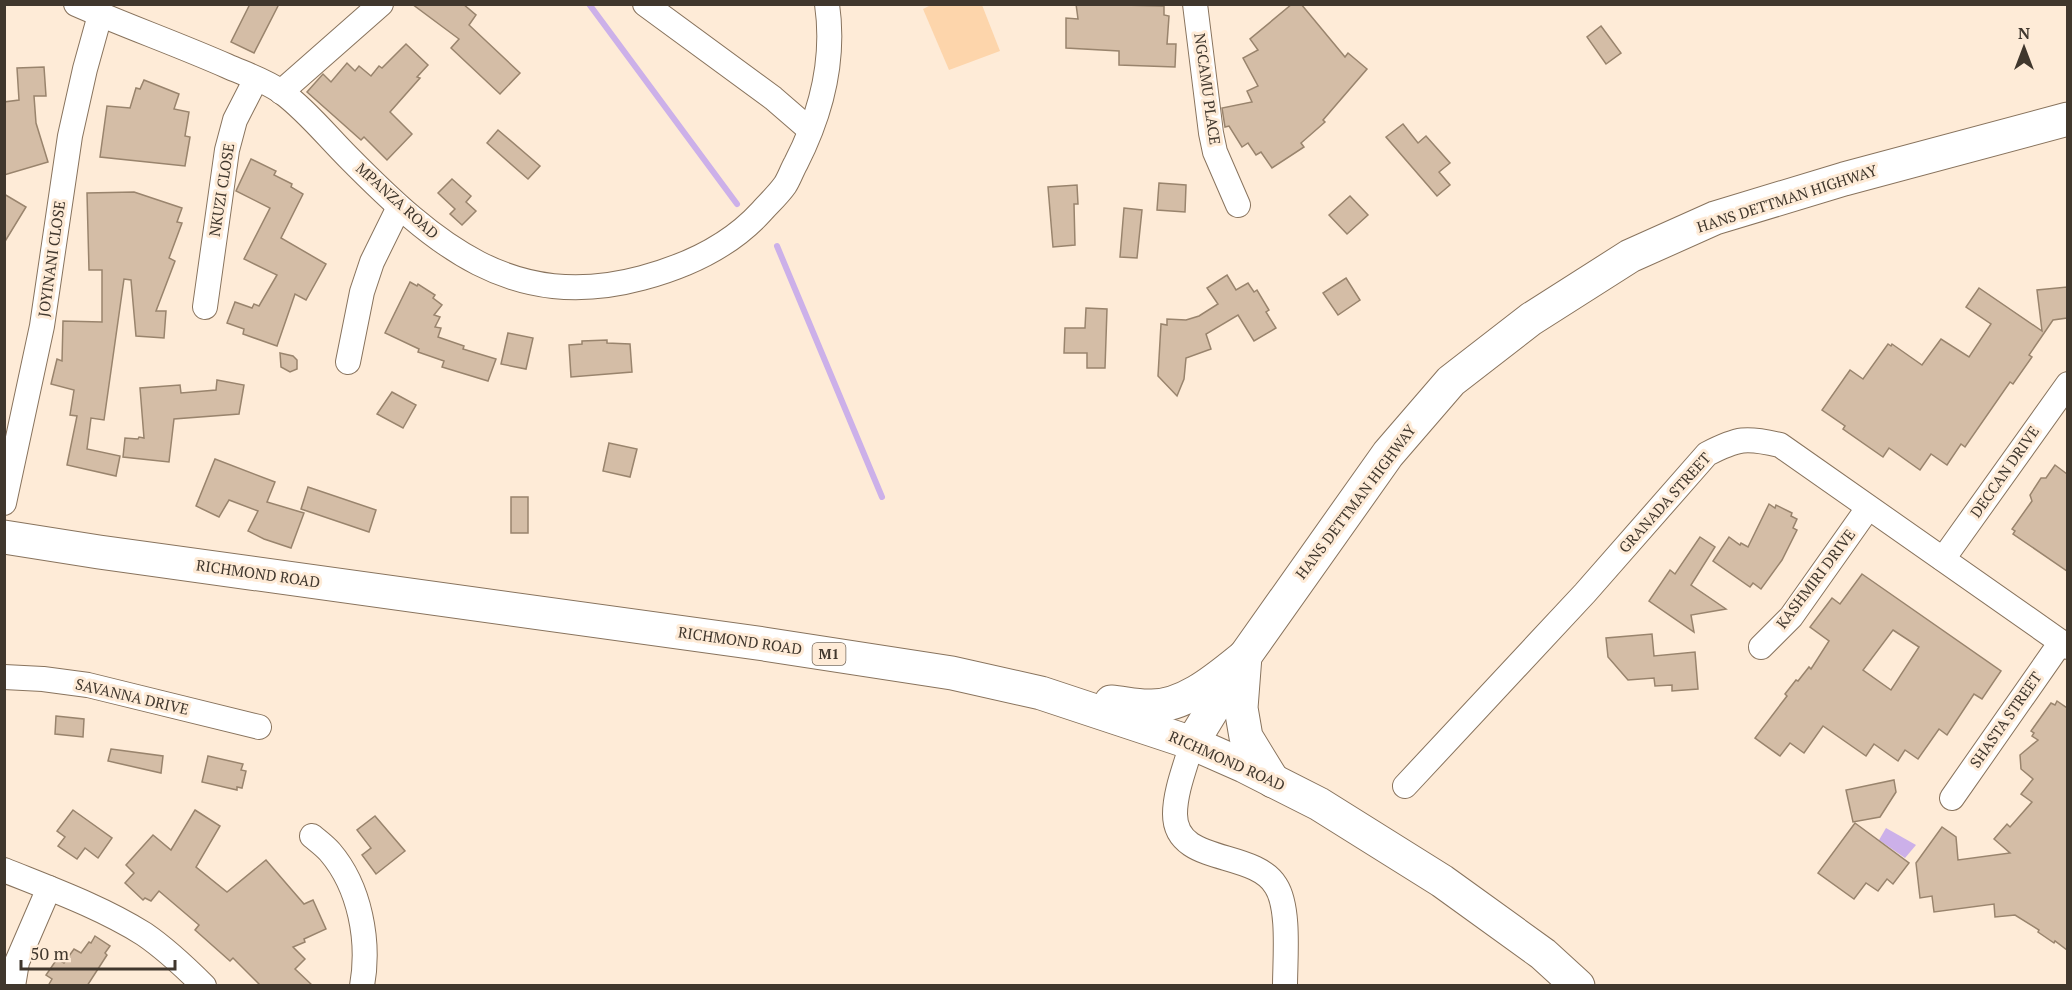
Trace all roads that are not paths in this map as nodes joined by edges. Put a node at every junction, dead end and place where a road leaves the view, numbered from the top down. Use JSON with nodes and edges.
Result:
{"nodes":[{"id":1,"x":76,"y":4,"type":"edge"},
{"id":2,"x":381,"y":4,"type":"edge"},
{"id":3,"x":645,"y":4,"type":"edge"},
{"id":4,"x":827,"y":4,"type":"edge"},
{"id":5,"x":1196,"y":4,"type":"edge"},
{"id":6,"x":100,"y":15,"type":"junction"},
{"id":7,"x":256,"y":79,"type":"junction"},
{"id":8,"x":281,"y":92,"type":"junction"},
{"id":9,"x":2067,"y":119,"type":"edge"},
{"id":10,"x":810,"y":130,"type":"junction"},
{"id":11,"x":1238,"y":205,"type":"dead end"},
{"id":12,"x":399,"y":207,"type":"junction"},
{"id":13,"x":205,"y":307,"type":"dead end"},
{"id":14,"x":348,"y":362,"type":"dead end"},
{"id":15,"x":2067,"y":384,"type":"edge"},
{"id":16,"x":4,"y":503,"type":"edge"},
{"id":17,"x":1868,"y":507,"type":"junction"},
{"id":18,"x":4,"y":537,"type":"edge"},
{"id":19,"x":1943,"y":559,"type":"junction"},
{"id":20,"x":2064,"y":645,"type":"edge"},
{"id":21,"x":1761,"y":647,"type":"dead end"},
{"id":22,"x":1245,"y":656,"type":"junction"},
{"id":23,"x":4,"y":677,"type":"edge"},
{"id":24,"x":1041,"y":693,"type":"junction"},
{"id":25,"x":259,"y":727,"type":"dead end"},
{"id":26,"x":1192,"y":743,"type":"junction"},
{"id":27,"x":1273,"y":781,"type":"junction"},
{"id":28,"x":1405,"y":786,"type":"dead end"},
{"id":29,"x":1952,"y":798,"type":"dead end"},
{"id":30,"x":312,"y":836,"type":"dead end"},
{"id":31,"x":4,"y":870,"type":"edge"},
{"id":32,"x":49,"y":888,"type":"junction"},
{"id":33,"x":13,"y":986,"type":"edge"},
{"id":34,"x":204,"y":986,"type":"edge"},
{"id":35,"x":362,"y":986,"type":"edge"},
{"id":36,"x":1286,"y":986,"type":"edge"},
{"id":37,"x":1578,"y":986,"type":"edge"}],
"edges":[{"from":1,"to":6,"type":"street","name":"MPANZA ROAD"},
{"from":2,"to":8,"type":"street"},
{"from":3,"to":10,"type":"street"},
{"from":4,"to":10,"type":"street","name":"MPANZA ROAD"},
{"from":5,"to":11,"type":"street","name":"NGCAMU PLACE"},
{"from":6,"to":7,"type":"street","name":"MPANZA ROAD"},
{"from":6,"to":16,"type":"street","name":"JOYINANI CLOSE"},
{"from":7,"to":8,"type":"street","name":"MPANZA ROAD"},
{"from":7,"to":13,"type":"street","name":"NKUZI CLOSE"},
{"from":8,"to":12,"type":"street","name":"MPANZA ROAD"},
{"from":9,"to":22,"type":"main road","name":"HANS DETTMAN HIGHWAY"},
{"from":10,"to":12,"type":"street","name":"MPANZA ROAD"},
{"from":12,"to":14,"type":"street"},
{"from":15,"to":19,"type":"street","name":"DECCAN DRIVE"},
{"from":17,"to":19,"type":"street","name":"GRANADA STREET"},
{"from":17,"to":21,"type":"street","name":"KASHMIRI DRIVE"},
{"from":17,"to":28,"type":"street","name":"GRANADA STREET"},
{"from":18,"to":24,"type":"main road","name":"RICHMOND ROAD","number":"M1"},
{"from":19,"to":20,"type":"street","name":"GRANADA STREET"},
{"from":20,"to":29,"type":"street","name":"SHASTA STREET"},
{"from":22,"to":24,"type":"main road"},
{"from":22,"to":26,"type":"main road","name":"HANS DETTMAN HIGHWAY"},
{"from":22,"to":27,"type":"main road"},
{"from":23,"to":25,"type":"street","name":"SAVANNA DRIVE"},
{"from":24,"to":26,"type":"main road","name":"RICHMOND ROAD","number":"M1"},
{"from":26,"to":27,"type":"main road","name":"RICHMOND ROAD","number":"M1"},
{"from":26,"to":36,"type":"street"},
{"from":27,"to":37,"type":"main road","name":"RICHMOND ROAD","number":"M1"},
{"from":30,"to":35,"type":"street"},
{"from":31,"to":32,"type":"street"},
{"from":32,"to":33,"type":"street"},
{"from":32,"to":34,"type":"street"}]}
